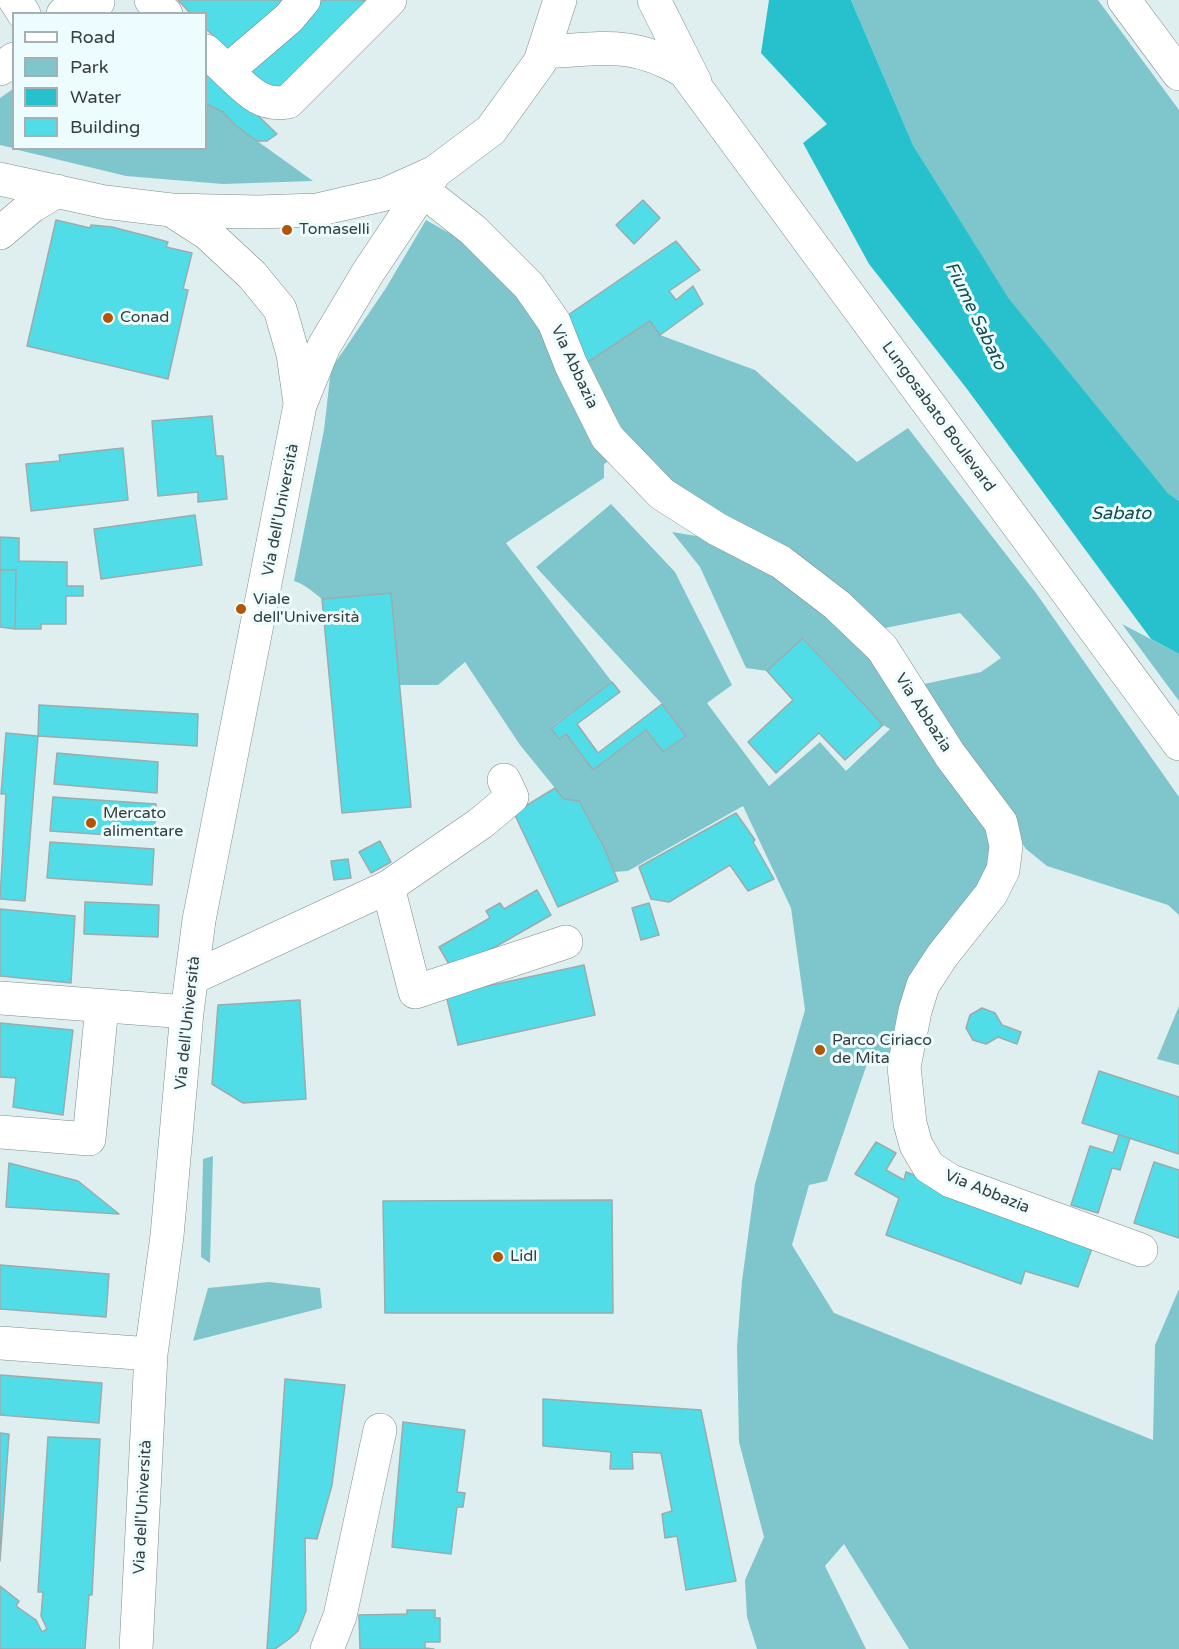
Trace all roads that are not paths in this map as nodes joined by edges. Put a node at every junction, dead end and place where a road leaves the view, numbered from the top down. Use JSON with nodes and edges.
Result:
{"nodes":[{"id":1,"x":151,"y":0,"type":"edge"},
{"id":2,"x":304,"y":0,"type":"edge"},
{"id":3,"x":390,"y":0,"type":"edge"},
{"id":4,"x":560,"y":0,"type":"edge"},
{"id":5,"x":654,"y":0,"type":"edge"},
{"id":6,"x":1124,"y":0,"type":"edge"},
{"id":7,"x":94,"y":5,"type":"edge"},
{"id":8,"x":70,"y":12,"type":"edge"},
{"id":9,"x":164,"y":12,"type":"edge"},
{"id":10,"x":543,"y":52,"type":"junction"},
{"id":11,"x":216,"y":61,"type":"edge"},
{"id":12,"x":1179,"y":74,"type":"edge"},
{"id":13,"x":698,"y":89,"type":"junction"},
{"id":14,"x":0,"y":179,"type":"edge"},
{"id":15,"x":429,"y":181,"type":"junction"},
{"id":16,"x":57,"y":191,"type":"junction"},
{"id":17,"x":171,"y":210,"type":"junction"},
{"id":18,"x":0,"y":233,"type":"edge"},
{"id":19,"x":300,"y":405,"type":"junction"},
{"id":20,"x":1179,"y":744,"type":"edge"},
{"id":21,"x":504,"y":780,"type":"dead end"},
{"id":22,"x":388,"y":887,"type":"junction"},
{"id":23,"x":566,"y":942,"type":"dead end"},
{"id":24,"x":192,"y":978,"type":"junction"},
{"id":25,"x":0,"y":998,"type":"edge"},
{"id":26,"x":102,"y":1006,"type":"junction"},
{"id":27,"x":187,"y":1012,"type":"junction"},
{"id":28,"x":0,"y":1132,"type":"edge"},
{"id":29,"x":1141,"y":1250,"type":"dead end"},
{"id":30,"x":0,"y":1343,"type":"edge"},
{"id":31,"x":150,"y":1354,"type":"junction"},
{"id":32,"x":380,"y":1430,"type":"dead end"},
{"id":33,"x":136,"y":1649,"type":"edge"},
{"id":34,"x":327,"y":1649,"type":"edge"}],
"edges":[{"from":1,"to":9,"type":"street"},
{"from":2,"to":11,"type":"street"},
{"from":3,"to":11,"type":"street"},
{"from":4,"to":10,"type":"street"},
{"from":5,"to":13,"type":"street","name":"Lungosabato Boulevard"},
{"from":6,"to":12,"type":"street"},
{"from":7,"to":8,"type":"street"},
{"from":10,"to":13,"type":"street","name":"Lungosabato Boulevard"},
{"from":10,"to":15,"type":"street"},
{"from":13,"to":20,"type":"street","name":"Lungosabato Boulevard"},
{"from":14,"to":16,"type":"street"},
{"from":15,"to":17,"type":"street"},
{"from":15,"to":19,"type":"street","name":"Via dell'Università"},
{"from":15,"to":29,"type":"street","name":"Via Abbazia"},
{"from":16,"to":17,"type":"street"},
{"from":16,"to":18,"type":"street"},
{"from":17,"to":19,"type":"street","name":"Via dell'Università"},
{"from":19,"to":24,"type":"street","name":"Via dell'Università"},
{"from":21,"to":22,"type":"street"},
{"from":22,"to":23,"type":"street"},
{"from":22,"to":24,"type":"street"},
{"from":24,"to":27,"type":"street","name":"Via dell'Università"},
{"from":25,"to":26,"type":"street"},
{"from":26,"to":27,"type":"street"},
{"from":26,"to":28,"type":"street"},
{"from":27,"to":31,"type":"street","name":"Via dell'Università"},
{"from":30,"to":31,"type":"street"},
{"from":31,"to":33,"type":"street","name":"Via dell'Università"},
{"from":32,"to":34,"type":"street"}]}
